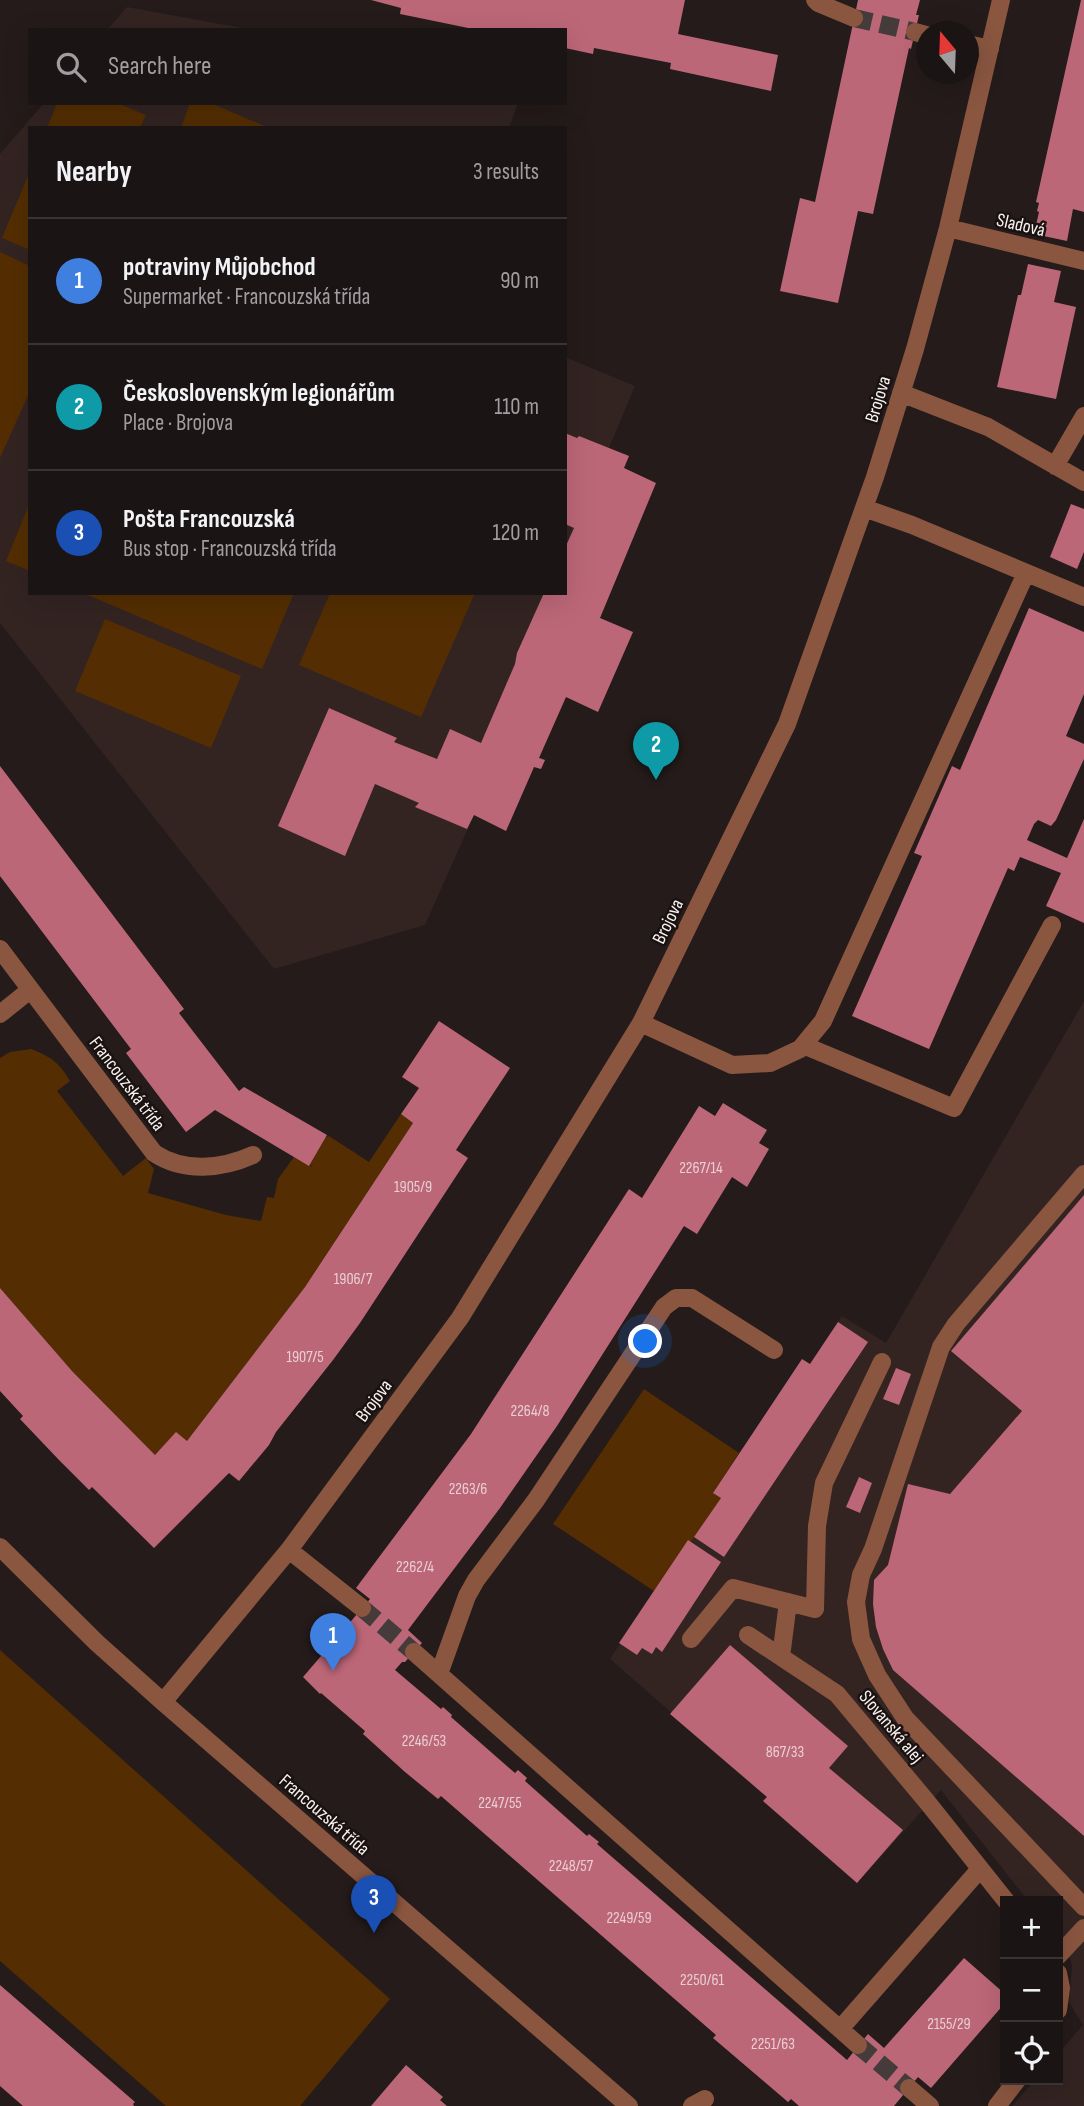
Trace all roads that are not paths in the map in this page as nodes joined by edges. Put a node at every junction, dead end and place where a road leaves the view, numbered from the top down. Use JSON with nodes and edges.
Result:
{"nodes":[{"id":1,"x":815,"y":0,"type":"edge"},
{"id":2,"x":1001,"y":0,"type":"edge"},
{"id":3,"x":854,"y":18,"type":"tunnel mouth"},
{"id":4,"x":979,"y":46,"type":"edge"},
{"id":5,"x":990,"y":49,"type":"junction"},
{"id":6,"x":948,"y":228,"type":"junction"},
{"id":7,"x":1084,"y":261,"type":"edge"},
{"id":8,"x":901,"y":393,"type":"junction"},
{"id":9,"x":1084,"y":416,"type":"edge"},
{"id":10,"x":1055,"y":466,"type":"junction"},
{"id":11,"x":1084,"y":482,"type":"edge"},
{"id":12,"x":864,"y":508,"type":"junction"},
{"id":13,"x":1026,"y":573,"type":"junction"},
{"id":14,"x":1084,"y":597,"type":"edge"},
{"id":15,"x":1052,"y":925,"type":"dead end"},
{"id":16,"x":0,"y":949,"type":"edge"},
{"id":17,"x":30,"y":990,"type":"junction"},
{"id":18,"x":0,"y":1014,"type":"edge"},
{"id":19,"x":641,"y":1023,"type":"junction"},
{"id":20,"x":803,"y":1045,"type":"junction"},
{"id":21,"x":253,"y":1155,"type":"dead end"},
{"id":22,"x":1084,"y":1174,"type":"edge"},
{"id":23,"x":774,"y":1350,"type":"dead end"},
{"id":24,"x":882,"y":1362,"type":"dead end"},
{"id":25,"x":0,"y":1548,"type":"edge"},
{"id":26,"x":289,"y":1550,"type":"junction"},
{"id":27,"x":788,"y":1602,"type":"junction"},
{"id":28,"x":362,"y":1608,"type":"tunnel mouth"},
{"id":29,"x":748,"y":1635,"type":"dead end"},
{"id":30,"x":691,"y":1639,"type":"dead end"},
{"id":31,"x":414,"y":1653,"type":"tunnel mouth"},
{"id":32,"x":781,"y":1657,"type":"junction"},
{"id":33,"x":439,"y":1674,"type":"junction"},
{"id":34,"x":163,"y":1702,"type":"junction"},
{"id":35,"x":980,"y":1869,"type":"junction"},
{"id":36,"x":1002,"y":1896,"type":"edge"},
{"id":37,"x":1084,"y":1907,"type":"edge"},
{"id":38,"x":1084,"y":1928,"type":"edge"},
{"id":39,"x":1063,"y":1951,"type":"edge"},
{"id":40,"x":840,"y":2029,"type":"junction"},
{"id":41,"x":858,"y":2045,"type":"tunnel mouth"},
{"id":42,"x":1013,"y":2085,"type":"edge"},
{"id":43,"x":909,"y":2088,"type":"tunnel mouth"},
{"id":44,"x":629,"y":2106,"type":"edge"},
{"id":45,"x":930,"y":2106,"type":"edge"},
{"id":46,"x":997,"y":2106,"type":"edge"}],
"edges":[{"from":1,"to":3,"type":"street"},
{"from":2,"to":5,"type":"street","name":"Brojova"},
{"from":4,"to":5,"type":"street"},
{"from":5,"to":6,"type":"street","name":"Brojova"},
{"from":6,"to":7,"type":"street","name":"Sladová"},
{"from":6,"to":8,"type":"street","name":"Brojova"},
{"from":8,"to":10,"type":"street"},
{"from":8,"to":12,"type":"street","name":"Brojova"},
{"from":9,"to":10,"type":"street"},
{"from":10,"to":11,"type":"street"},
{"from":12,"to":13,"type":"street"},
{"from":12,"to":19,"type":"street","name":"Brojova"},
{"from":13,"to":14,"type":"street"},
{"from":13,"to":20,"type":"street"},
{"from":15,"to":20,"type":"street"},
{"from":16,"to":17,"type":"street","name":"Francouzská třída"},
{"from":17,"to":18,"type":"street"},
{"from":17,"to":21,"type":"street","name":"Francouzská třída"},
{"from":19,"to":20,"type":"street"},
{"from":19,"to":26,"type":"street","name":"Brojova"},
{"from":22,"to":37,"type":"street"},
{"from":23,"to":33,"type":"street"},
{"from":24,"to":27,"type":"street"},
{"from":25,"to":34,"type":"street","name":"Francouzská třída"},
{"from":26,"to":28,"type":"street"},
{"from":26,"to":34,"type":"street","name":"Brojova"},
{"from":27,"to":30,"type":"street"},
{"from":27,"to":32,"type":"street"},
{"from":29,"to":32,"type":"street","name":"Slovanská alej"},
{"from":31,"to":33,"type":"street"},
{"from":32,"to":35,"type":"street","name":"Slovanská alej"},
{"from":33,"to":40,"type":"street"},
{"from":34,"to":44,"type":"street","name":"Francouzská třída"},
{"from":35,"to":36,"type":"street","name":"Slovanská alej"},
{"from":35,"to":40,"type":"street"},
{"from":38,"to":39,"type":"street"},
{"from":40,"to":41,"type":"street"},
{"from":42,"to":46,"type":"street"},
{"from":43,"to":45,"type":"street"}]}
